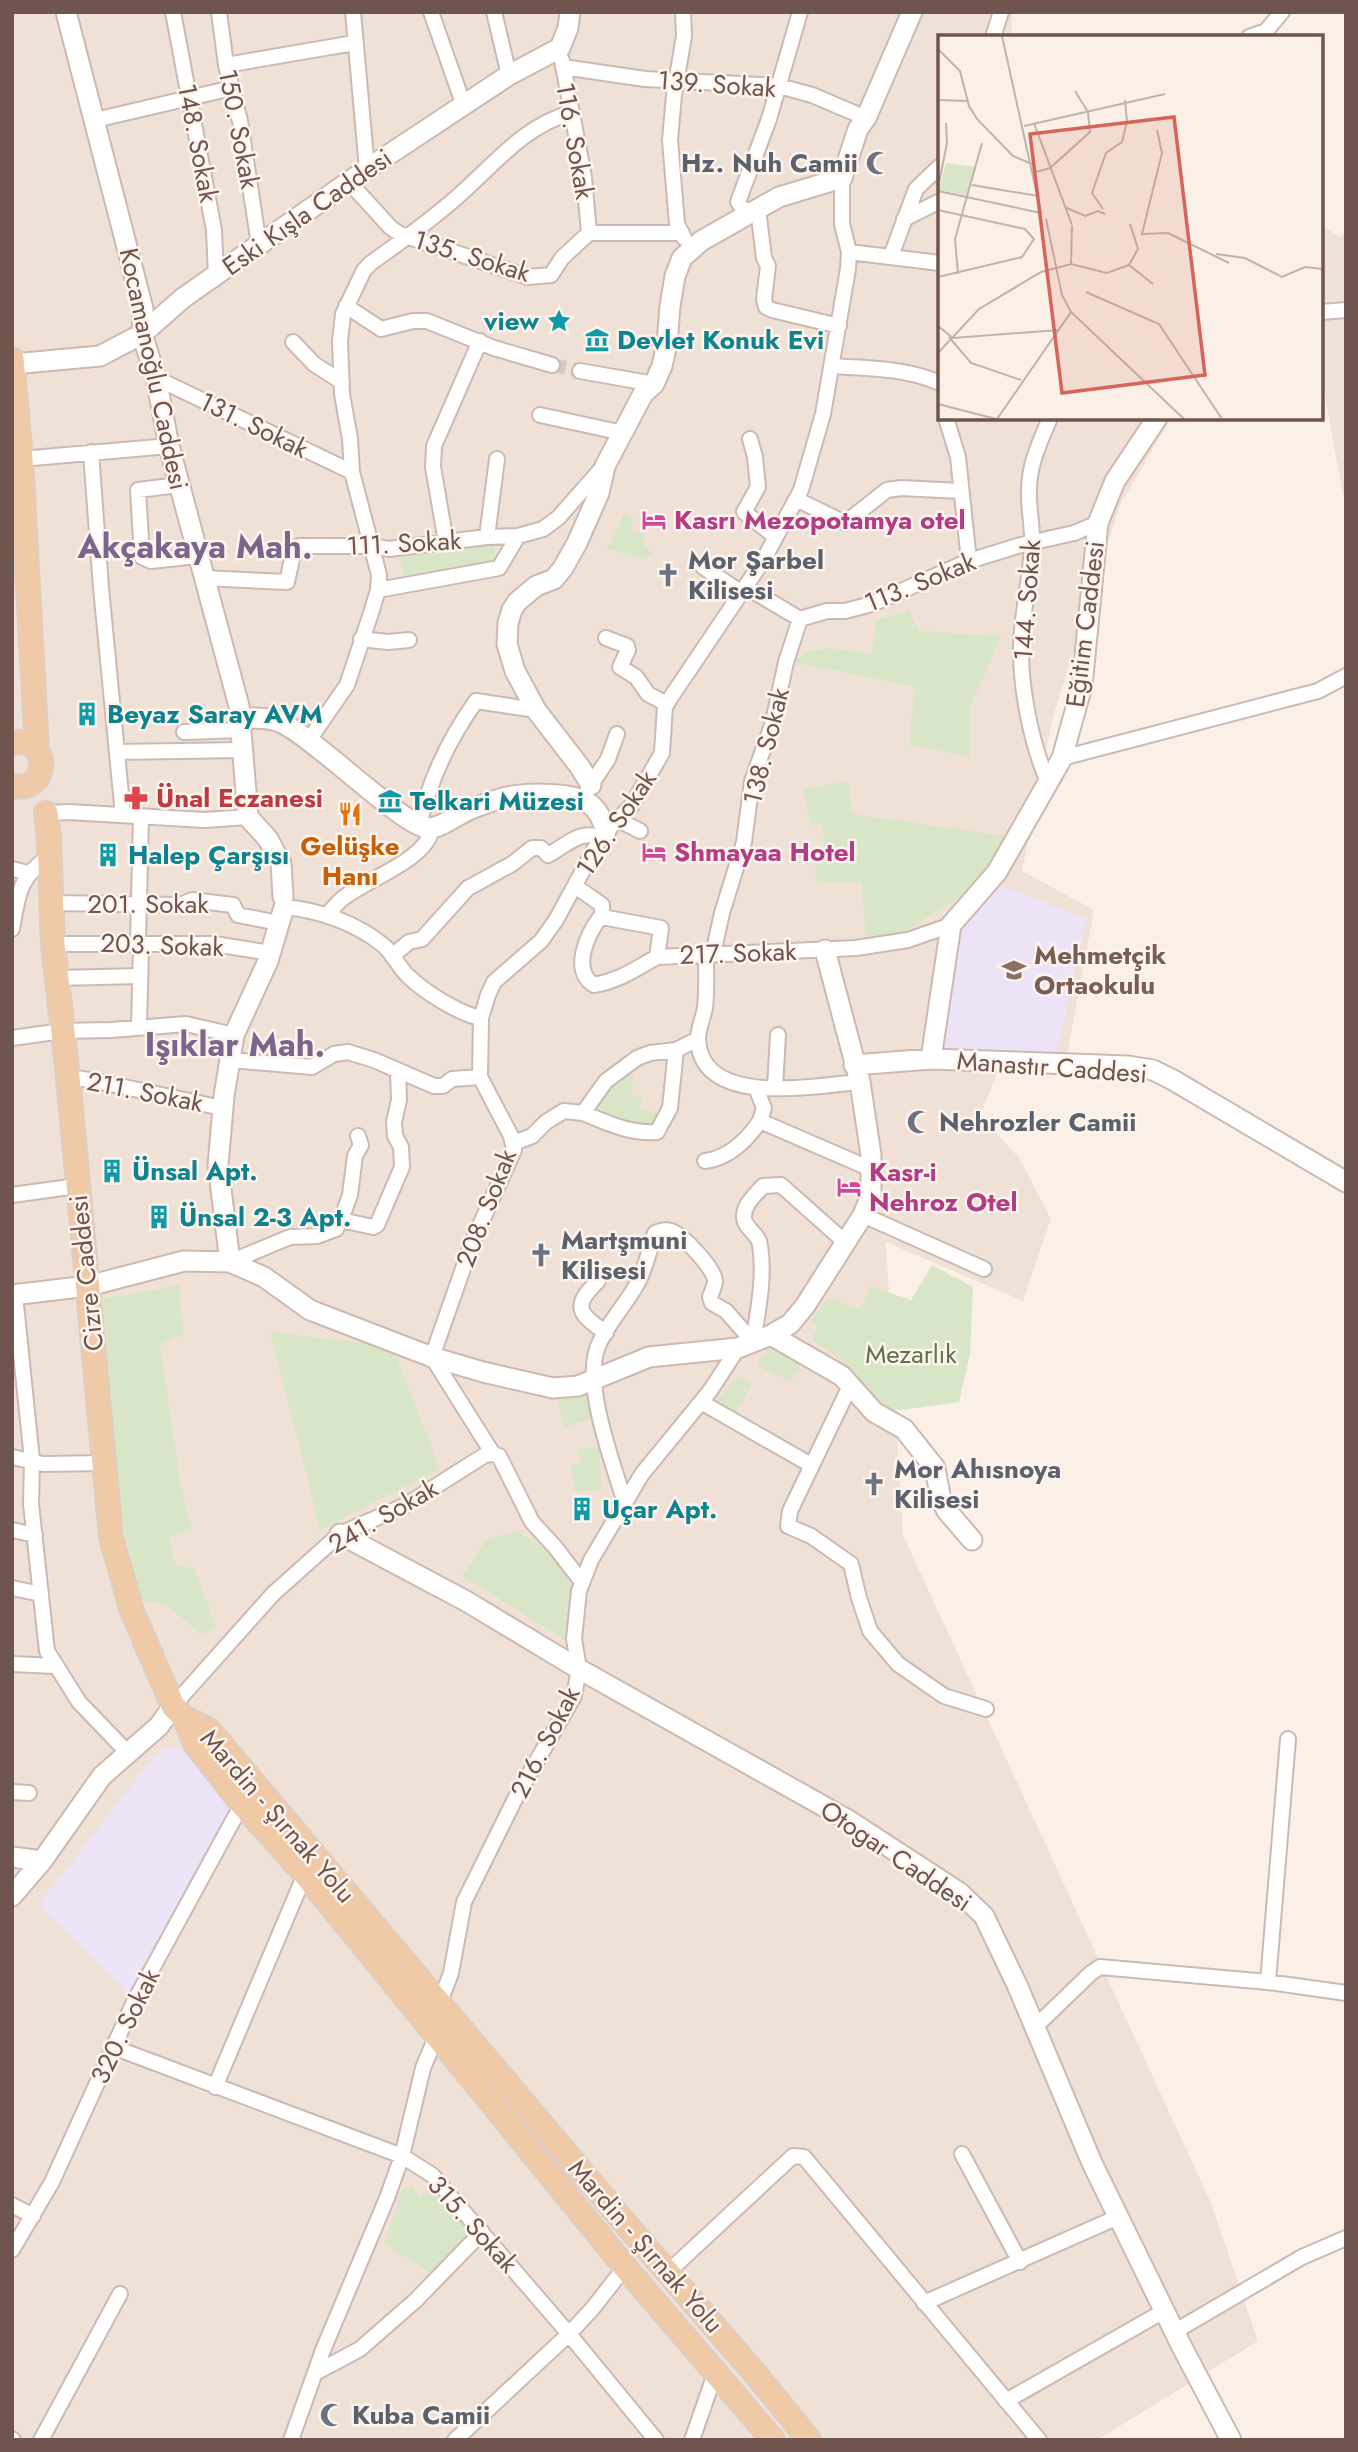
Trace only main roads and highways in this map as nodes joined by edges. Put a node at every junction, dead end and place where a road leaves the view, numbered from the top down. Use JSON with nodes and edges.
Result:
{"nodes":[{"id":1,"x":12,"y":359,"type":"edge"},
{"id":2,"x":13,"y":364,"type":"edge"},
{"id":3,"x":12,"y":743,"type":"edge"},
{"id":4,"x":37,"y":751,"type":"junction"},
{"id":5,"x":39,"y":776,"type":"junction"},
{"id":6,"x":12,"y":786,"type":"edge"},
{"id":7,"x":46,"y":813,"type":"junction"},
{"id":8,"x":178,"y":1712,"type":"junction"},
{"id":9,"x":773,"y":2440,"type":"edge"},
{"id":10,"x":809,"y":2440,"type":"edge"}],
"edges":[{"from":1,"to":2,"type":"main road","name":"Cizre Caddesi"},
{"from":2,"to":4,"type":"main road","name":"Cizre Caddesi"},
{"from":3,"to":4,"type":"main road"},
{"from":4,"to":5,"type":"main road","name":"Cizre Caddesi"},
{"from":5,"to":6,"type":"main road"},
{"from":5,"to":7,"type":"main road","name":"Cizre Caddesi"},
{"from":6,"to":7,"type":"main road"},
{"from":7,"to":8,"type":"main road","name":"Cizre Caddesi"},
{"from":8,"to":9,"type":"main road","name":"Mardin - Şırnak Yolu"},
{"from":8,"to":10,"type":"main road","name":"Mardin - Şırnak Yolu"}]}
